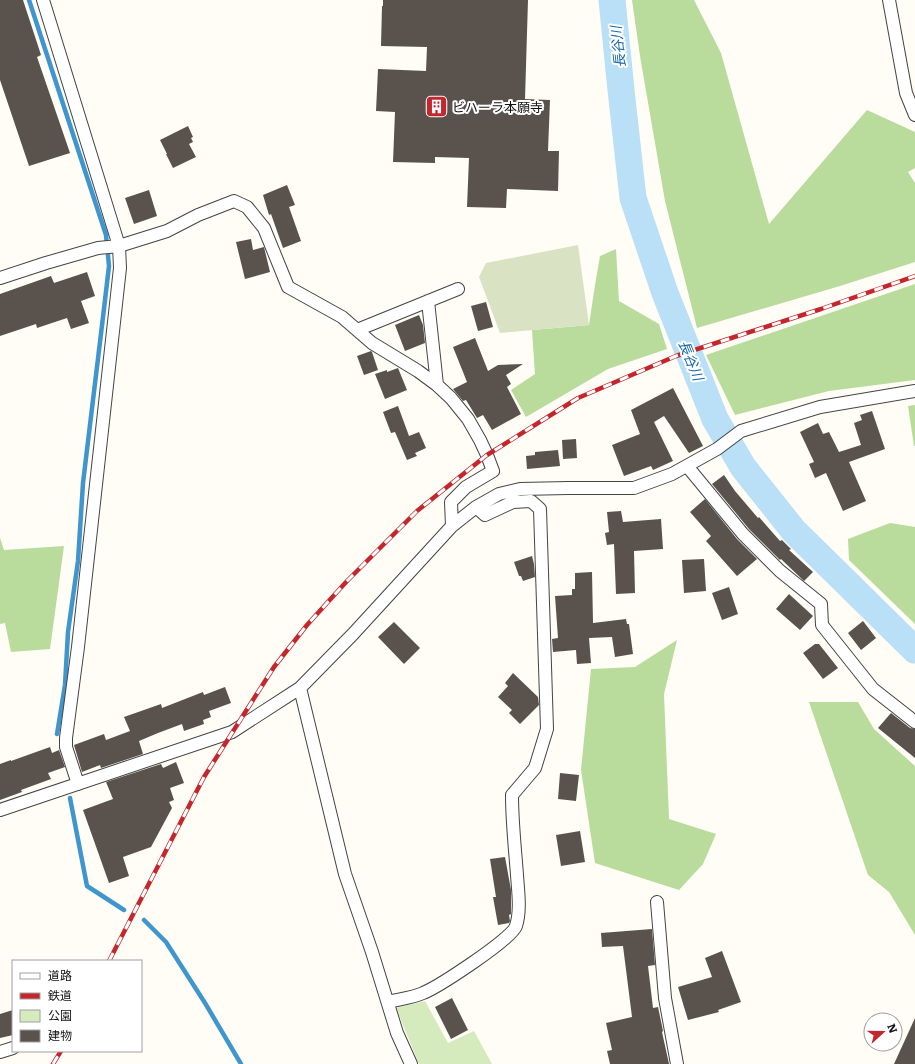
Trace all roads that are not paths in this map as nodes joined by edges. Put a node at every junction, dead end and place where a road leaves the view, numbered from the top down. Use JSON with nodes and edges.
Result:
{"nodes":[{"id":1,"x":43,"y":0,"type":"edge"},
{"id":2,"x":889,"y":0,"type":"edge"},
{"id":3,"x":915,"y":115,"type":"edge"},
{"id":4,"x":119,"y":246,"type":"junction"},
{"id":5,"x":0,"y":278,"type":"edge"},
{"id":6,"x":458,"y":289,"type":"dead end"},
{"id":7,"x":428,"y":301,"type":"junction"},
{"id":8,"x":358,"y":330,"type":"junction"},
{"id":9,"x":437,"y":385,"type":"junction"},
{"id":10,"x":915,"y":391,"type":"edge"},
{"id":11,"x":686,"y":466,"type":"junction"},
{"id":12,"x":476,"y":507,"type":"junction"},
{"id":13,"x":452,"y":526,"type":"junction"},
{"id":14,"x":300,"y":688,"type":"junction"},
{"id":15,"x":915,"y":722,"type":"edge"},
{"id":16,"x":78,"y":784,"type":"junction"},
{"id":17,"x":0,"y":810,"type":"edge"},
{"id":18,"x":657,"y":902,"type":"dead end"},
{"id":19,"x":388,"y":1002,"type":"junction"},
{"id":20,"x":12,"y":1048,"type":"edge"},
{"id":21,"x":0,"y":1052,"type":"edge"},
{"id":22,"x":411,"y":1064,"type":"edge"},
{"id":23,"x":677,"y":1064,"type":"edge"}],
"edges":[{"from":1,"to":4,"type":"street"},
{"from":2,"to":3,"type":"street"},
{"from":4,"to":5,"type":"street"},
{"from":4,"to":8,"type":"street"},
{"from":4,"to":16,"type":"street"},
{"from":6,"to":7,"type":"street"},
{"from":7,"to":8,"type":"street"},
{"from":7,"to":9,"type":"street"},
{"from":8,"to":9,"type":"street"},
{"from":9,"to":13,"type":"street"},
{"from":10,"to":11,"type":"street"},
{"from":11,"to":12,"type":"street"},
{"from":11,"to":15,"type":"street"},
{"from":12,"to":13,"type":"street"},
{"from":12,"to":19,"type":"street"},
{"from":13,"to":14,"type":"street"},
{"from":14,"to":16,"type":"street"},
{"from":14,"to":19,"type":"street"},
{"from":16,"to":17,"type":"street"},
{"from":18,"to":23,"type":"street"},
{"from":19,"to":22,"type":"street"},
{"from":20,"to":21,"type":"street"}]}
